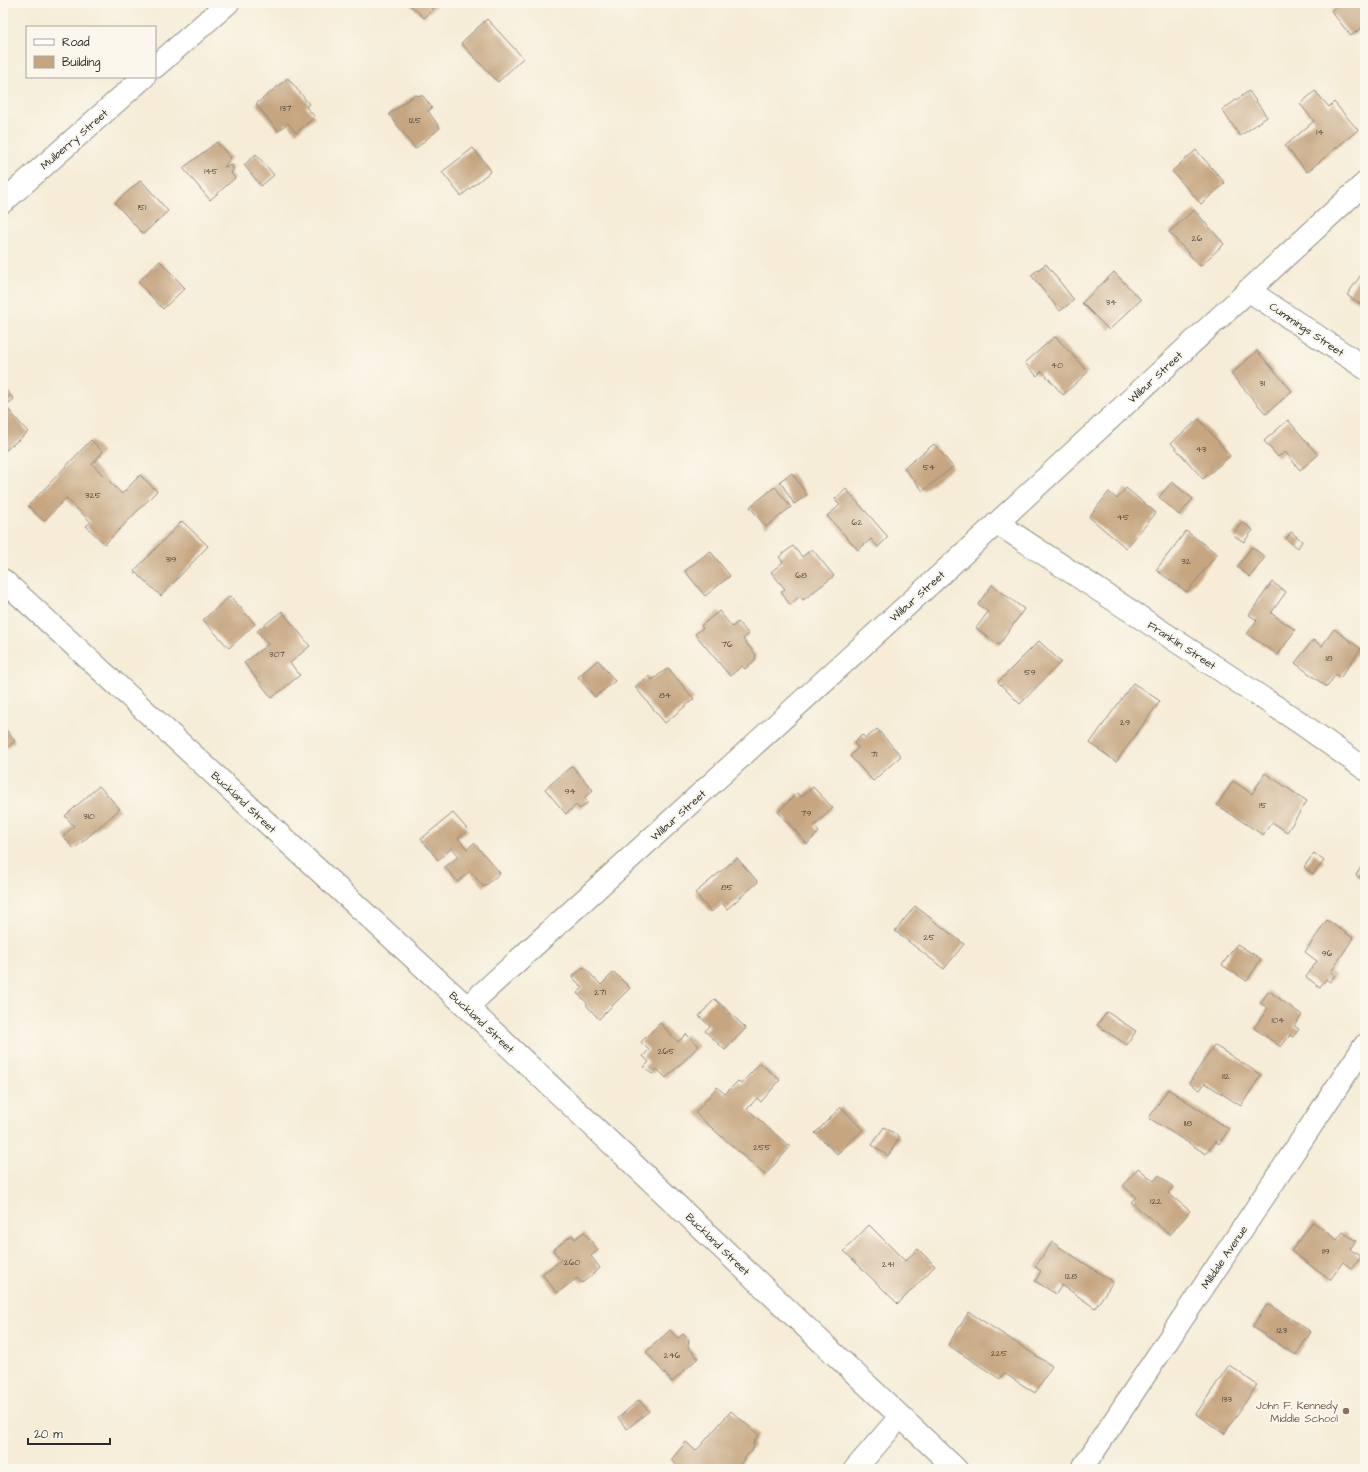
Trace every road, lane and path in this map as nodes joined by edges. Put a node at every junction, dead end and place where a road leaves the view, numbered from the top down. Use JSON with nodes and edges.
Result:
{"nodes":[{"id":1,"x":228,"y":3,"type":"edge"},
{"id":2,"x":156,"y":66,"type":"edge"},
{"id":3,"x":143,"y":78,"type":"edge"},
{"id":4,"x":1365,"y":183,"type":"edge"},
{"id":5,"x":3,"y":202,"type":"edge"},
{"id":6,"x":1248,"y":290,"type":"junction"},
{"id":7,"x":1365,"y":368,"type":"edge"},
{"id":8,"x":997,"y":524,"type":"junction"},
{"id":9,"x":3,"y":580,"type":"edge"},
{"id":10,"x":1365,"y":769,"type":"edge"},
{"id":11,"x":466,"y":1007,"type":"junction"},
{"id":12,"x":1365,"y":1045,"type":"edge"},
{"id":13,"x":900,"y":1417,"type":"junction"},
{"id":14,"x":855,"y":1469,"type":"edge"},
{"id":15,"x":956,"y":1469,"type":"edge"},
{"id":16,"x":1082,"y":1469,"type":"edge"}],
"edges":[{"from":1,"to":2,"type":"street"},
{"from":3,"to":5,"type":"street","name":"Mulberry Street"},
{"from":4,"to":6,"type":"street","name":"Wilbur Street"},
{"from":6,"to":7,"type":"street","name":"Cummings Street"},
{"from":6,"to":8,"type":"street","name":"Wilbur Street"},
{"from":8,"to":10,"type":"street","name":"Franklin Street"},
{"from":8,"to":11,"type":"street","name":"Wilbur Street"},
{"from":9,"to":11,"type":"street","name":"Buckland Street"},
{"from":11,"to":13,"type":"street","name":"Buckland Street"},
{"from":12,"to":16,"type":"street","name":"Milldale Avenue"},
{"from":13,"to":14,"type":"street"},
{"from":13,"to":15,"type":"street","name":"Buckland Street"}]}
